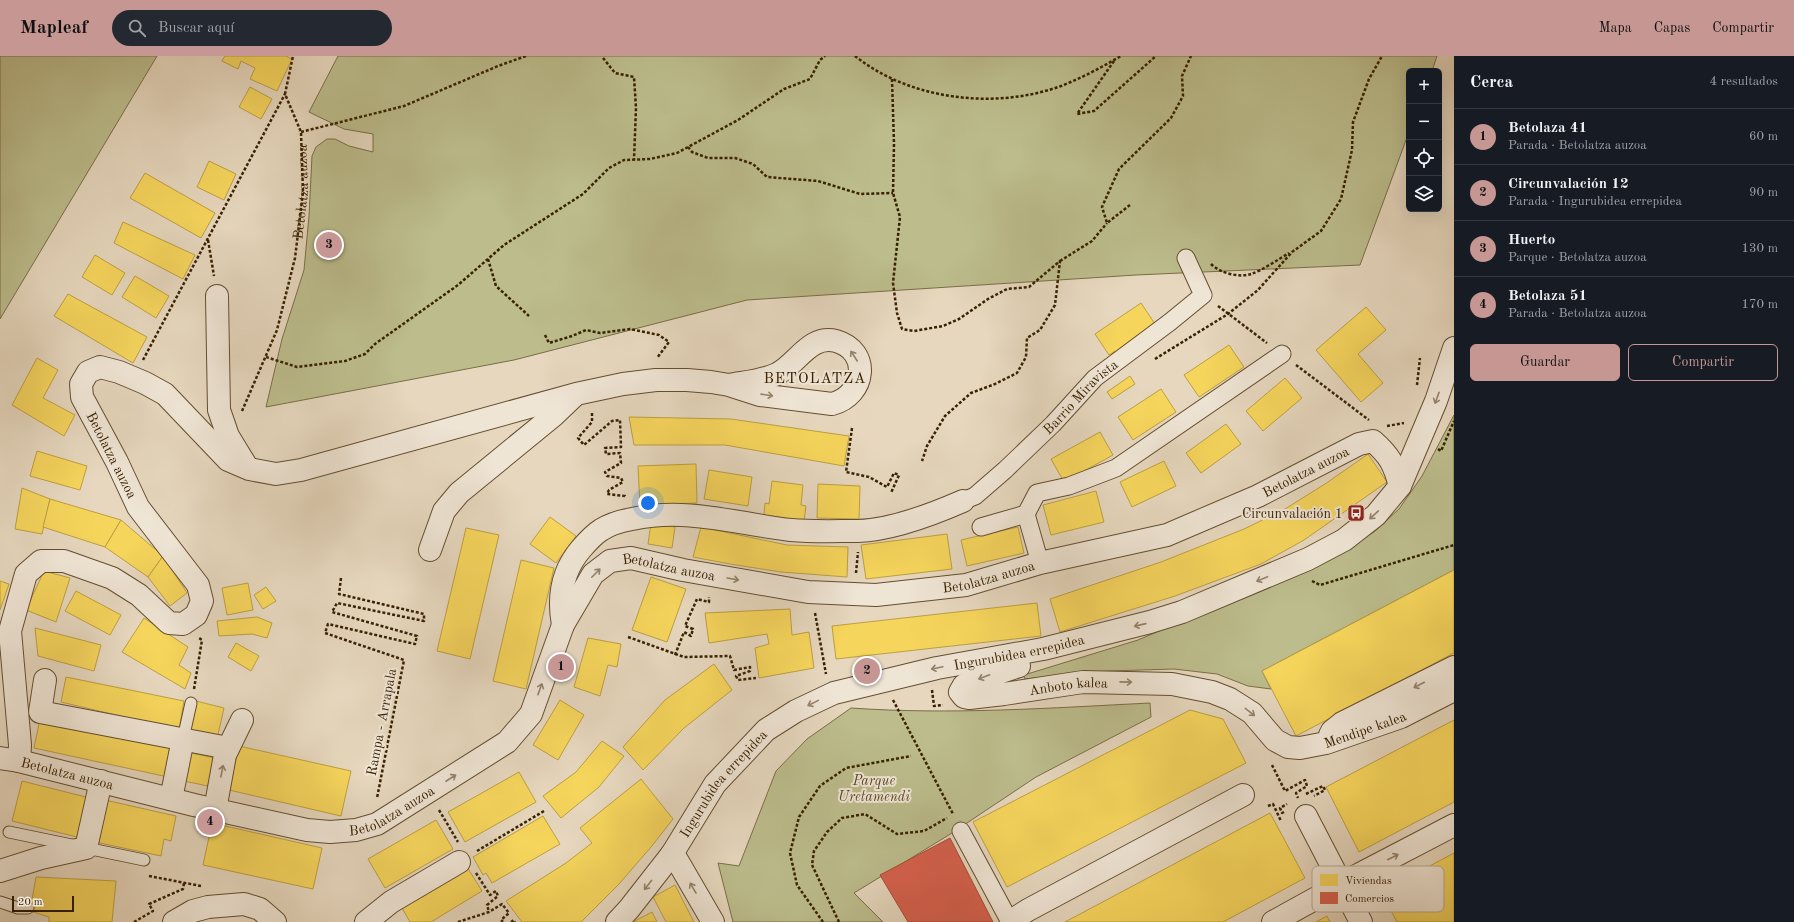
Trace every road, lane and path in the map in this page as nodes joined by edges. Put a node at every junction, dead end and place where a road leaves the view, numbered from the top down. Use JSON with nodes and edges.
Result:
{"nodes":[{"id":1,"x":293,"y":56,"type":"edge"},
{"id":2,"x":526,"y":56,"type":"edge"},
{"id":3,"x":825,"y":56,"type":"edge"},
{"id":4,"x":855,"y":56,"type":"edge"},
{"id":5,"x":1121,"y":56,"type":"edge"},
{"id":6,"x":1156,"y":56,"type":"edge"},
{"id":7,"x":1191,"y":56,"type":"edge"},
{"id":8,"x":1382,"y":56,"type":"edge"},
{"id":9,"x":602,"y":58,"type":"dead end"},
{"id":10,"x":1114,"y":60,"type":"junction"},
{"id":11,"x":892,"y":79,"type":"junction"},
{"id":12,"x":285,"y":94,"type":"junction"},
{"id":13,"x":301,"y":132,"type":"junction"},
{"id":14,"x":688,"y":147,"type":"junction"},
{"id":15,"x":634,"y":160,"type":"junction"},
{"id":16,"x":893,"y":193,"type":"junction"},
{"id":17,"x":1130,"y":205,"type":"dead end"},
{"id":18,"x":1107,"y":223,"type":"junction"},
{"id":19,"x":208,"y":238,"type":"junction"},
{"id":20,"x":1292,"y":252,"type":"junction"},
{"id":21,"x":1186,"y":258,"type":"dead end"},
{"id":22,"x":488,"y":259,"type":"junction"},
{"id":23,"x":1060,"y":261,"type":"junction"},
{"id":24,"x":1209,"y":262,"type":"dead end"},
{"id":25,"x":1203,"y":295,"type":"junction"},
{"id":26,"x":217,"y":296,"type":"joint"},
{"id":27,"x":1228,"y":314,"type":"junction"},
{"id":28,"x":529,"y":316,"type":"dead end"},
{"id":29,"x":545,"y":335,"type":"dead end"},
{"id":30,"x":669,"y":342,"type":"dead end"},
{"id":31,"x":1454,"y":348,"type":"edge"},
{"id":32,"x":1282,"y":354,"type":"junction"},
{"id":33,"x":266,"y":357,"type":"junction"},
{"id":34,"x":133,"y":378,"type":"junction"},
{"id":35,"x":729,"y":385,"type":"junction"},
{"id":36,"x":584,"y":401,"type":"junction"},
{"id":37,"x":1373,"y":423,"type":"dead end"},
{"id":38,"x":1406,"y":423,"type":"dead end"},
{"id":39,"x":1385,"y":426,"type":"dead end"},
{"id":40,"x":852,"y":428,"type":"dead end"},
{"id":41,"x":231,"y":440,"type":"junction"},
{"id":42,"x":922,"y":460,"type":"dead end"},
{"id":43,"x":249,"y":469,"type":"junction"},
{"id":44,"x":1400,"y":486,"type":"junction"},
{"id":45,"x":891,"y":493,"type":"dead end"},
{"id":46,"x":627,"y":501,"type":"dead end"},
{"id":47,"x":962,"y":501,"type":"joint"},
{"id":48,"x":1026,"y":514,"type":"junction"},
{"id":49,"x":981,"y":527,"type":"dead end"},
{"id":50,"x":860,"y":531,"type":"junction"},
{"id":51,"x":1454,"y":545,"type":"edge"},
{"id":52,"x":430,"y":550,"type":"dead end"},
{"id":53,"x":1040,"y":564,"type":"junction"},
{"id":54,"x":855,"y":576,"type":"dead end"},
{"id":55,"x":341,"y":578,"type":"dead end"},
{"id":56,"x":1311,"y":580,"type":"dead end"},
{"id":57,"x":816,"y":592,"type":"junction"},
{"id":58,"x":692,"y":610,"type":"dead end"},
{"id":59,"x":563,"y":625,"type":"junction"},
{"id":60,"x":1112,"y":631,"type":"junction"},
{"id":61,"x":628,"y":637,"type":"dead end"},
{"id":62,"x":202,"y":640,"type":"dead end"},
{"id":63,"x":675,"y":655,"type":"junction"},
{"id":64,"x":1454,"y":667,"type":"edge"},
{"id":65,"x":756,"y":678,"type":"dead end"},
{"id":66,"x":45,"y":680,"type":"dead end"},
{"id":67,"x":883,"y":682,"type":"junction"},
{"id":68,"x":1454,"y":690,"type":"edge"},
{"id":69,"x":830,"y":695,"type":"junction"},
{"id":70,"x":191,"y":703,"type":"joint"},
{"id":71,"x":242,"y":720,"type":"dead end"},
{"id":72,"x":183,"y":739,"type":"junction"},
{"id":73,"x":1326,"y":743,"type":"junction"},
{"id":74,"x":228,"y":748,"type":"junction"},
{"id":75,"x":911,"y":756,"type":"dead end"},
{"id":76,"x":9,"y":759,"type":"edge"},
{"id":77,"x":1272,"y":764,"type":"dead end"},
{"id":78,"x":101,"y":781,"type":"junction"},
{"id":79,"x":1323,"y":786,"type":"dead end"},
{"id":80,"x":1243,"y":795,"type":"dead end"},
{"id":81,"x":171,"y":799,"type":"junction"},
{"id":82,"x":376,"y":802,"type":"dead end"},
{"id":83,"x":1268,"y":806,"type":"dead end"},
{"id":84,"x":1302,"y":807,"type":"junction"},
{"id":85,"x":1280,"y":808,"type":"dead end"},
{"id":86,"x":215,"y":810,"type":"junction"},
{"id":87,"x":432,"y":811,"type":"dead end"},
{"id":88,"x":544,"y":811,"type":"dead end"},
{"id":89,"x":953,"y":814,"type":"junction"},
{"id":90,"x":1281,"y":821,"type":"dead end"},
{"id":91,"x":1454,"y":825,"type":"edge"},
{"id":92,"x":961,"y":831,"type":"joint"},
{"id":93,"x":9,"y":832,"type":"dead end"},
{"id":94,"x":86,"y":848,"type":"junction"},
{"id":95,"x":672,"y":854,"type":"junction"},
{"id":96,"x":144,"y":860,"type":"dead end"},
{"id":97,"x":463,"y":860,"type":"junction"},
{"id":98,"x":1333,"y":866,"type":"edge"},
{"id":99,"x":1376,"y":866,"type":"edge"},
{"id":100,"x":0,"y":871,"type":"edge"},
{"id":101,"x":184,"y":883,"type":"dead end"},
{"id":102,"x":1312,"y":901,"type":"edge"},
{"id":103,"x":0,"y":902,"type":"edge"},
{"id":104,"x":28,"y":908,"type":"dead end"},
{"id":105,"x":489,"y":912,"type":"junction"},
{"id":106,"x":1356,"y":912,"type":"edge"},
{"id":107,"x":134,"y":922,"type":"edge"},
{"id":108,"x":174,"y":922,"type":"edge"},
{"id":109,"x":275,"y":922,"type":"edge"},
{"id":110,"x":366,"y":922,"type":"edge"},
{"id":111,"x":458,"y":922,"type":"edge"},
{"id":112,"x":502,"y":922,"type":"edge"},
{"id":113,"x":510,"y":922,"type":"edge"},
{"id":114,"x":515,"y":922,"type":"edge"},
{"id":115,"x":617,"y":922,"type":"edge"},
{"id":116,"x":712,"y":922,"type":"edge"},
{"id":117,"x":823,"y":922,"type":"edge"},
{"id":118,"x":839,"y":922,"type":"edge"},
{"id":119,"x":1010,"y":922,"type":"edge"},
{"id":120,"x":1014,"y":922,"type":"edge"},
{"id":121,"x":1273,"y":922,"type":"edge"},
{"id":122,"x":1361,"y":922,"type":"edge"}],
"edges":[{"from":1,"to":12,"type":"path"},
{"from":2,"to":13,"type":"path"},
{"from":3,"to":14,"type":"path"},
{"from":4,"to":11,"type":"path"},
{"from":5,"to":10,"type":"path"},
{"from":6,"to":10,"type":"path"},
{"from":7,"to":18,"type":"path"},
{"from":8,"to":20,"type":"path"},
{"from":9,"to":15,"type":"path"},
{"from":10,"to":11,"type":"path"},
{"from":11,"to":16,"type":"path"},
{"from":12,"to":13,"type":"path","name":"Betolatza auzoa"},
{"from":12,"to":19,"type":"path"},
{"from":13,"to":33,"type":"path","name":"Betolatza auzoa"},
{"from":14,"to":15,"type":"path"},
{"from":14,"to":16,"type":"path"},
{"from":15,"to":22,"type":"path"},
{"from":16,"to":23,"type":"path"},
{"from":17,"to":18,"type":"path"},
{"from":18,"to":23,"type":"path"},
{"from":19,"to":26,"type":"path"},
{"from":19,"to":34,"type":"path"},
{"from":20,"to":24,"type":"path"},
{"from":20,"to":27,"type":"path"},
{"from":21,"to":25,"type":"street"},
{"from":22,"to":28,"type":"path"},
{"from":22,"to":33,"type":"path"},
{"from":23,"to":42,"type":"path"},
{"from":25,"to":27,"type":"path"},
{"from":25,"to":47,"type":"street","name":"Barrio Miravista"},
{"from":26,"to":41,"type":"street"},
{"from":27,"to":32,"type":"path"},
{"from":29,"to":30,"type":"path"},
{"from":31,"to":44,"type":"street","name":"Ingurubidea errepidea","one_way":true},
{"from":32,"to":37,"type":"path"},
{"from":32,"to":48,"type":"street"},
{"from":33,"to":41,"type":"path","name":"Betolatza auzoa"},
{"from":34,"to":43,"type":"street","name":"Betolatza auzoa"},
{"from":34,"to":76,"type":"street","name":"Betolatza auzoa"},
{"from":35,"to":35,"type":"street","one_way":true},
{"from":35,"to":36,"type":"street","name":"Betolatza auzoa"},
{"from":36,"to":43,"type":"street","name":"Betolatza auzoa"},
{"from":36,"to":46,"type":"path"},
{"from":36,"to":52,"type":"street"},
{"from":38,"to":39,"type":"path"},
{"from":40,"to":45,"type":"path"},
{"from":41,"to":43,"type":"street"},
{"from":44,"to":53,"type":"street","name":"Betolatza auzoa"},
{"from":44,"to":60,"type":"street","name":"Ingurubidea errepidea","one_way":true},
{"from":47,"to":50,"type":"street","name":"Betolatza auzoa"},
{"from":48,"to":49,"type":"street"},
{"from":48,"to":53,"type":"street"},
{"from":50,"to":54,"type":"path"},
{"from":50,"to":59,"type":"street","name":"Betolatza auzoa"},
{"from":51,"to":56,"type":"path"},
{"from":53,"to":57,"type":"street","name":"Betolatza auzoa"},
{"from":55,"to":82,"type":"path","name":"Rampa - Arrapala"},
{"from":59,"to":57,"type":"street","name":"Betolatza auzoa","one_way":true},
{"from":57,"to":69,"type":"path"},
{"from":58,"to":63,"type":"path"},
{"from":86,"to":59,"type":"street","name":"Betolatza auzoa","one_way":true},
{"from":60,"to":67,"type":"street","name":"Ingurubidea errepidea","one_way":true},
{"from":60,"to":73,"type":"street","name":"Anboto kalea","one_way":true},
{"from":61,"to":63,"type":"path"},
{"from":62,"to":70,"type":"path"},
{"from":63,"to":65,"type":"path"},
{"from":64,"to":73,"type":"street","name":"Mendipe kalea","one_way":true},
{"from":66,"to":72,"type":"street"},
{"from":67,"to":69,"type":"street","name":"Ingurubidea errepidea"},
{"from":67,"to":89,"type":"path"},
{"from":68,"to":73,"type":"street","name":"Mendipe kalea"},
{"from":69,"to":95,"type":"street","name":"Ingurubidea errepidea","one_way":true},
{"from":70,"to":72,"type":"lane"},
{"from":71,"to":74,"type":"street"},
{"from":72,"to":74,"type":"street"},
{"from":72,"to":81,"type":"street"},
{"from":86,"to":74,"type":"street","one_way":true},
{"from":75,"to":117,"type":"path"},
{"from":76,"to":78,"type":"street","name":"Betolatza auzoa"},
{"from":77,"to":84,"type":"path"},
{"from":78,"to":81,"type":"street","name":"Betolatza auzoa"},
{"from":78,"to":94,"type":"street"},
{"from":79,"to":84,"type":"path"},
{"from":80,"to":120,"type":"street"},
{"from":81,"to":86,"type":"street","name":"Betolatza auzoa"},
{"from":83,"to":90,"type":"path"},
{"from":84,"to":85,"type":"path"},
{"from":84,"to":98,"type":"street"},
{"from":87,"to":97,"type":"path"},
{"from":88,"to":97,"type":"path"},
{"from":89,"to":92,"type":"path"},
{"from":89,"to":118,"type":"path"},
{"from":99,"to":91,"type":"street","one_way":true},
{"from":92,"to":119,"type":"street"},
{"from":93,"to":94,"type":"lane"},
{"from":94,"to":96,"type":"lane"},
{"from":94,"to":100,"type":"street"},
{"from":95,"to":115,"type":"street","name":"Ingurubidea errepidea","one_way":true},
{"from":116,"to":95,"type":"street","one_way":true},
{"from":97,"to":105,"type":"path"},
{"from":97,"to":110,"type":"street"},
{"from":101,"to":107,"type":"path"},
{"from":102,"to":121,"type":"street"},
{"from":103,"to":104,"type":"lane"},
{"from":105,"to":111,"type":"path"},
{"from":105,"to":112,"type":"path"},
{"from":106,"to":122,"type":"street"},
{"from":108,"to":109,"type":"street"},
{"from":113,"to":114,"type":"path"}]}
